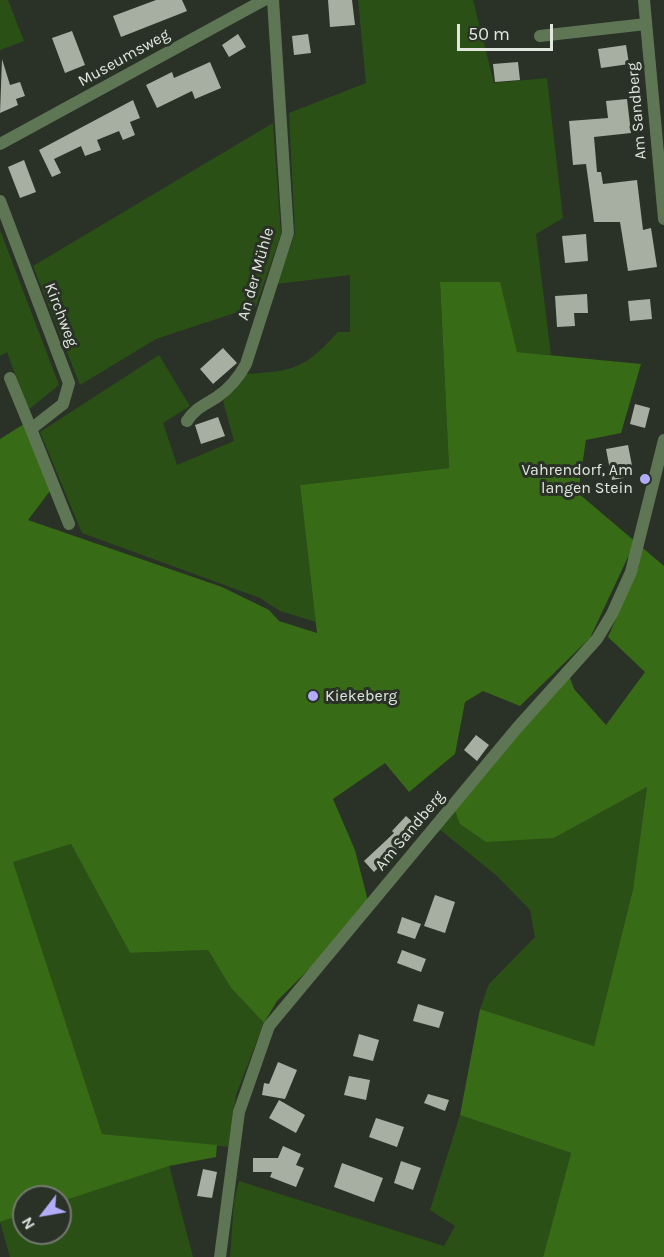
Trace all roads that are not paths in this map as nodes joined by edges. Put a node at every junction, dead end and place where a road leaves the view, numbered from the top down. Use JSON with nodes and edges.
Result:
{"nodes":[{"id":1,"x":264,"y":0,"type":"edge"},
{"id":2,"x":273,"y":0,"type":"edge"},
{"id":3,"x":644,"y":0,"type":"edge"},
{"id":4,"x":646,"y":24,"type":"junction"},
{"id":5,"x":540,"y":36,"type":"dead end"},
{"id":6,"x":0,"y":144,"type":"edge"},
{"id":7,"x":0,"y":201,"type":"edge"},
{"id":8,"x":664,"y":219,"type":"edge"},
{"id":9,"x":10,"y":378,"type":"dead end"},
{"id":10,"x":187,"y":421,"type":"dead end"},
{"id":11,"x":31,"y":429,"type":"junction"},
{"id":12,"x":664,"y":440,"type":"edge"},
{"id":13,"x":69,"y":524,"type":"dead end"},
{"id":14,"x":220,"y":1257,"type":"edge"}],
"edges":[{"from":1,"to":6,"type":"street","name":"Museumsweg"},
{"from":2,"to":10,"type":"street","name":"An der Mühle"},
{"from":3,"to":4,"type":"street","name":"Am Sandberg"},
{"from":4,"to":5,"type":"street"},
{"from":4,"to":8,"type":"street","name":"Am Sandberg"},
{"from":7,"to":11,"type":"street","name":"Kirchweg"},
{"from":9,"to":11,"type":"street"},
{"from":11,"to":13,"type":"street"},
{"from":12,"to":14,"type":"street","name":"Am Sandberg"}]}
